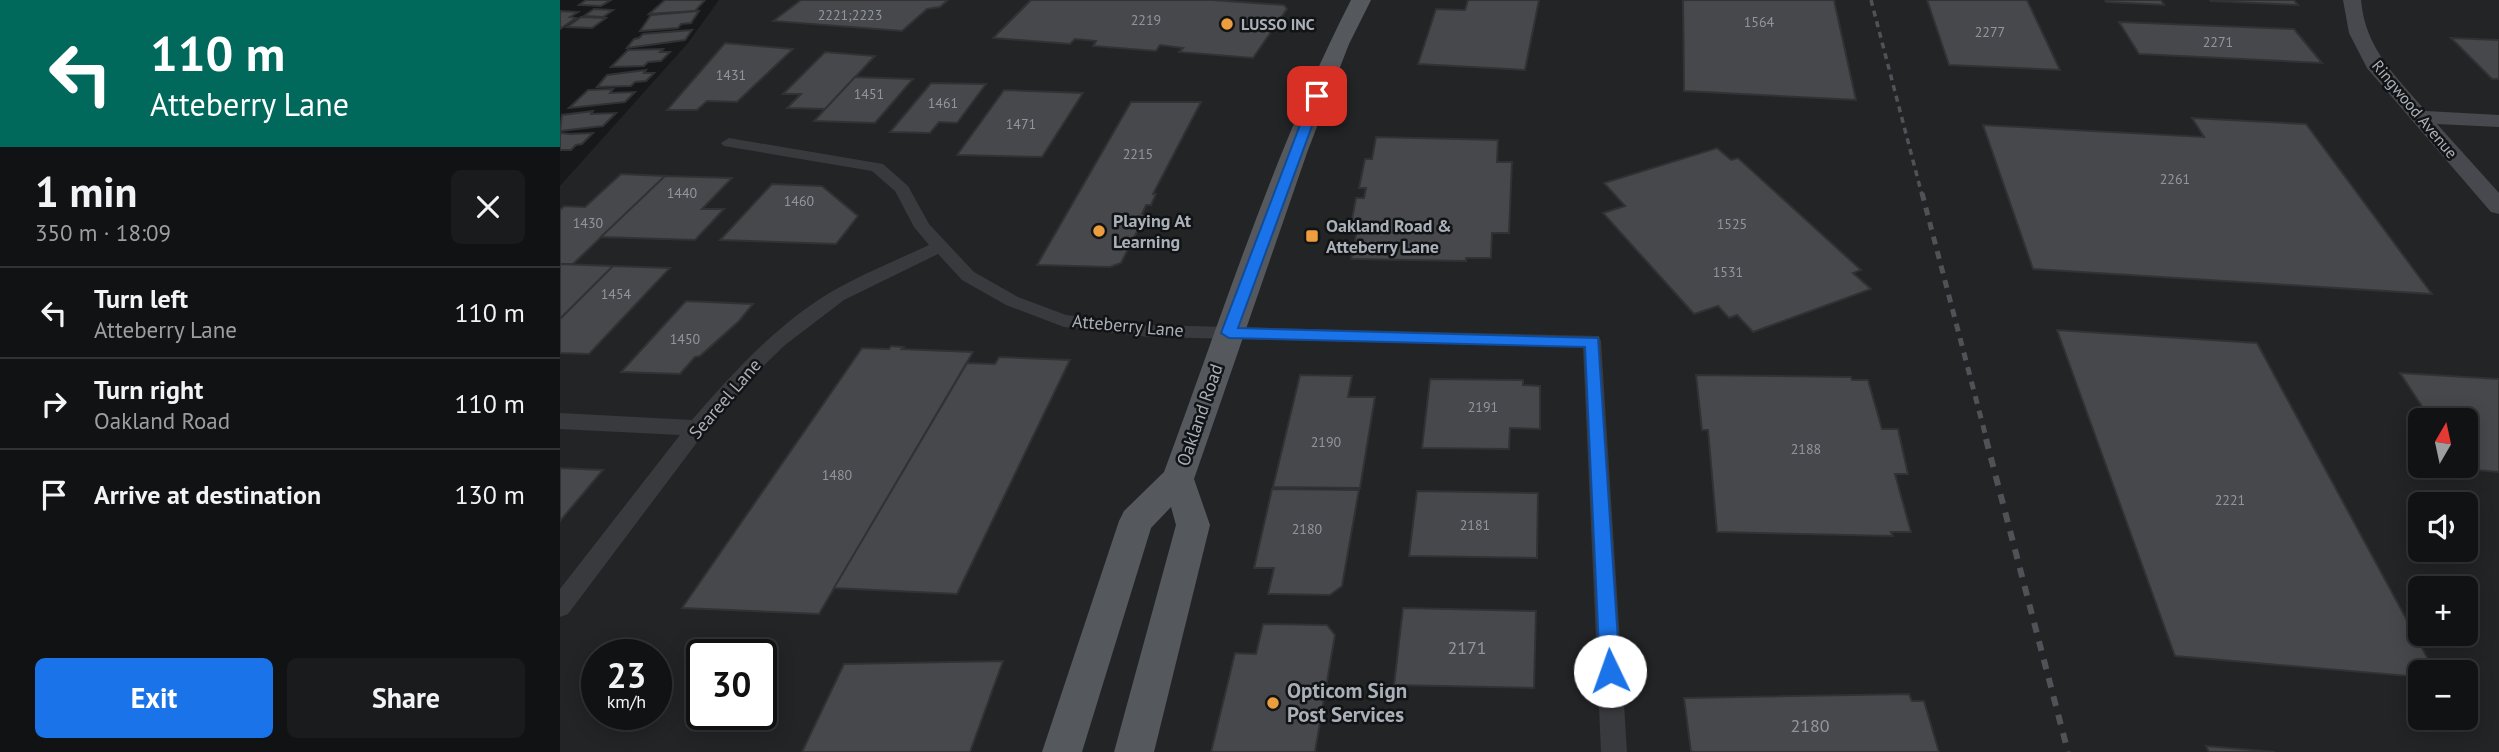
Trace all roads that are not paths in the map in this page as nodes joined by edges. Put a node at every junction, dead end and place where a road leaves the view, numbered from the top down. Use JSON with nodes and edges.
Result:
{"nodes":[{"id":1,"x":1361,"y":0,"type":"edge"},
{"id":2,"x":2352,"y":0,"type":"edge"},
{"id":3,"x":2420,"y":117,"type":"junction"},
{"id":4,"x":2499,"y":121,"type":"edge"},
{"id":5,"x":729,"y":143,"type":"dead end"},
{"id":6,"x":2499,"y":206,"type":"edge"},
{"id":7,"x":939,"y":247,"type":"junction"},
{"id":8,"x":1229,"y":333,"type":"junction"},
{"id":9,"x":560,"y":421,"type":"edge"},
{"id":10,"x":697,"y":428,"type":"junction"},
{"id":11,"x":1178,"y":479,"type":"junction"},
{"id":12,"x":560,"y":607,"type":"edge"},
{"id":13,"x":1062,"y":752,"type":"edge"},
{"id":14,"x":1134,"y":752,"type":"edge"},
{"id":15,"x":1614,"y":752,"type":"edge"}],
"edges":[{"from":1,"to":8,"type":"main road","name":"Oakland Road"},
{"from":2,"to":3,"type":"street","name":"Ringwood Avenue"},
{"from":3,"to":4,"type":"street"},
{"from":3,"to":6,"type":"street","name":"Ringwood Avenue"},
{"from":5,"to":7,"type":"street","name":"Atteberry Lane"},
{"from":7,"to":8,"type":"street","name":"Atteberry Lane"},
{"from":7,"to":10,"type":"street","name":"Seareel Lane"},
{"from":8,"to":11,"type":"main road","name":"Oakland Road"},
{"from":8,"to":15,"type":"street","name":"Atteberry Lane"},
{"from":9,"to":10,"type":"street"},
{"from":10,"to":12,"type":"street","name":"Seareel Lane"},
{"from":11,"to":13,"type":"main road","name":"Oakland Road"},
{"from":11,"to":14,"type":"main road","name":"Oakland Road"}]}
